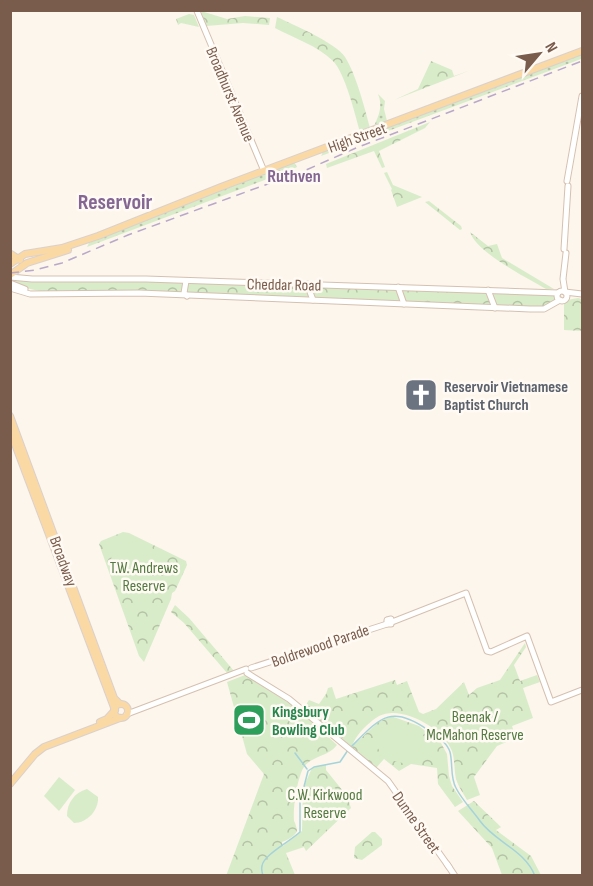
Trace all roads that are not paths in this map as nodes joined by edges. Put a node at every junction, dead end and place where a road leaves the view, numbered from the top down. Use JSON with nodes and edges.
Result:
{"nodes":[{"id":1,"x":196,"y":12,"type":"edge"},
{"id":2,"x":582,"y":51,"type":"edge"},
{"id":3,"x":582,"y":97,"type":"edge"},
{"id":4,"x":264,"y":171,"type":"junction"},
{"id":5,"x":98,"y":236,"type":"junction"},
{"id":6,"x":30,"y":252,"type":"junction"},
{"id":7,"x":11,"y":254,"type":"edge"},
{"id":8,"x":56,"y":254,"type":"junction"},
{"id":9,"x":15,"y":260,"type":"edge"},
{"id":10,"x":18,"y":269,"type":"junction"},
{"id":11,"x":10,"y":276,"type":"edge"},
{"id":12,"x":19,"y":278,"type":"junction"},
{"id":13,"x":186,"y":281,"type":"junction"},
{"id":14,"x":10,"y":284,"type":"edge"},
{"id":15,"x":307,"y":284,"type":"junction"},
{"id":16,"x":398,"y":287,"type":"junction"},
{"id":17,"x":10,"y":288,"type":"edge"},
{"id":18,"x":488,"y":291,"type":"junction"},
{"id":19,"x":38,"y":294,"type":"junction"},
{"id":20,"x":562,"y":294,"type":"junction"},
{"id":21,"x":582,"y":294,"type":"edge"},
{"id":22,"x":187,"y":296,"type":"junction"},
{"id":23,"x":313,"y":300,"type":"junction"},
{"id":24,"x":404,"y":304,"type":"junction"},
{"id":25,"x":495,"y":308,"type":"junction"},
{"id":26,"x":10,"y":416,"type":"edge"},
{"id":27,"x":12,"y":431,"type":"edge"},
{"id":28,"x":249,"y":671,"type":"junction"},
{"id":29,"x":582,"y":690,"type":"edge"},
{"id":30,"x":116,"y":708,"type":"junction"},
{"id":31,"x":125,"y":714,"type":"junction"},
{"id":32,"x":102,"y":723,"type":"junction"},
{"id":33,"x":10,"y":778,"type":"edge"},
{"id":34,"x":10,"y":784,"type":"edge"},
{"id":35,"x":455,"y":876,"type":"edge"}],
"edges":[{"from":1,"to":4,"type":"main road","name":"Broadhurst Avenue"},
{"from":2,"to":4,"type":"main road","name":"High Street"},
{"from":3,"to":20,"type":"main road"},
{"from":4,"to":5,"type":"main road","name":"High Street"},
{"from":5,"to":6,"type":"main road","name":"High Street"},
{"from":5,"to":8,"type":"main road","name":"High Street"},
{"from":6,"to":7,"type":"main road"},
{"from":6,"to":9,"type":"main road","name":"High Street"},
{"from":7,"to":9,"type":"main road"},
{"from":8,"to":9,"type":"main road"},
{"from":8,"to":10,"type":"main road","name":"High Street"},
{"from":9,"to":10,"type":"main road"},
{"from":10,"to":11,"type":"main road","name":"High Street"},
{"from":10,"to":12,"type":"main road"},
{"from":11,"to":12,"type":"main road","name":"Cheddar Road"},
{"from":12,"to":13,"type":"main road","name":"Cheddar Road"},
{"from":13,"to":15,"type":"main road","name":"Cheddar Road"},
{"from":13,"to":22,"type":"main road"},
{"from":14,"to":19,"type":"main road","name":"Cheddar Road"},
{"from":15,"to":16,"type":"main road","name":"Cheddar Road"},
{"from":15,"to":23,"type":"main road"},
{"from":16,"to":18,"type":"main road","name":"Cheddar Road"},
{"from":16,"to":24,"type":"main road"},
{"from":17,"to":19,"type":"main road","name":"Cheddar Road"},
{"from":18,"to":20,"type":"main road","name":"Cheddar Road"},
{"from":18,"to":25,"type":"main road"},
{"from":19,"to":22,"type":"main road","name":"Cheddar Road"},
{"from":20,"to":21,"type":"main road","name":"Cheddar Road"},
{"from":20,"to":25,"type":"main road","name":"Cheddar Road"},
{"from":22,"to":23,"type":"main road","name":"Cheddar Road"},
{"from":23,"to":24,"type":"main road","name":"Cheddar Road"},
{"from":24,"to":25,"type":"main road","name":"Cheddar Road"},
{"from":26,"to":27,"type":"main road","name":"Broadway"},
{"from":27,"to":30,"type":"main road","name":"Broadway"},
{"from":28,"to":29,"type":"main road","name":"Boldrewood Parade"},
{"from":28,"to":31,"type":"main road","name":"Boldrewood Parade"},
{"from":28,"to":35,"type":"main road","name":"Dunne Street"},
{"from":30,"to":31,"type":"main road","name":"Broadway"},
{"from":30,"to":31,"type":"main road"},
{"from":30,"to":32,"type":"main road","name":"Boldrewood Parade"},
{"from":31,"to":32,"type":"main road","name":"Boldrewood Parade"},
{"from":32,"to":33,"type":"main road","name":"Boldrewood Parade"},
{"from":32,"to":34,"type":"main road","name":"Boldrewood Parade"}]}
